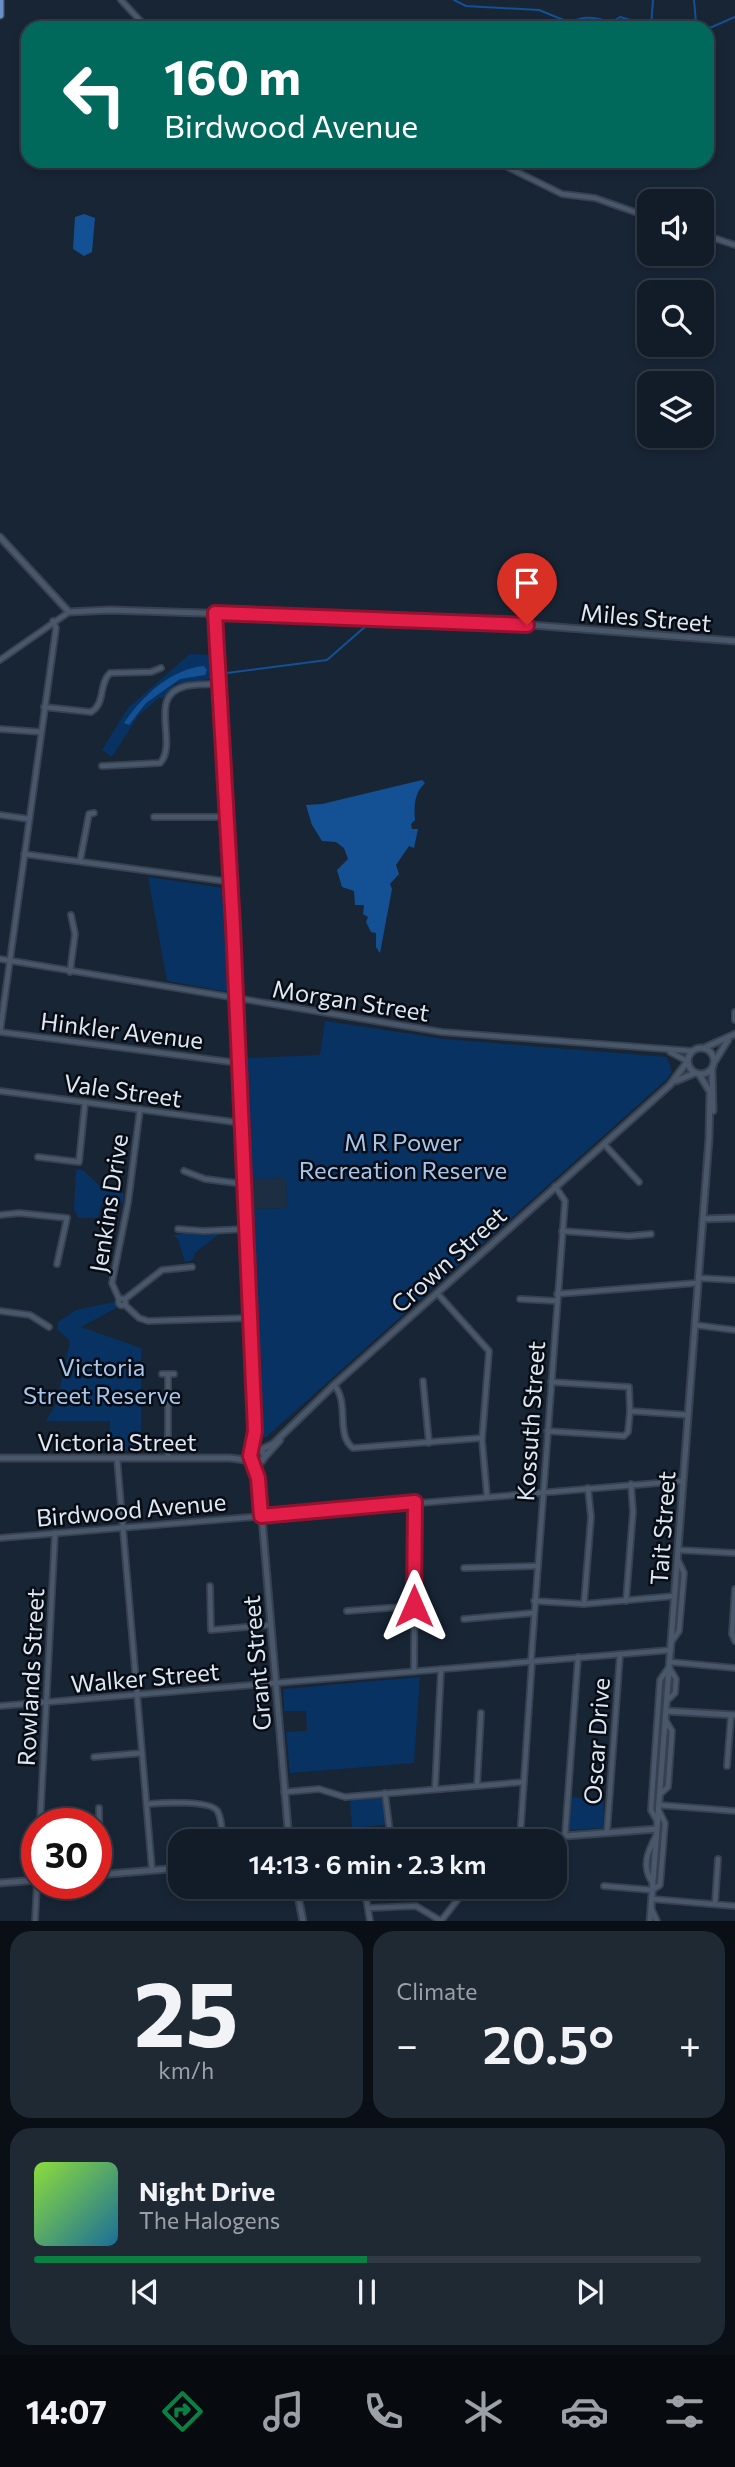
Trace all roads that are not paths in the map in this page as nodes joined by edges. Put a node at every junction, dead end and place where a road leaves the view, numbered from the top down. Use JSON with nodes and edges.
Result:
{"nodes":[{"id":1,"x":0,"y":0,"type":"edge"},
{"id":2,"x":121,"y":0,"type":"edge"},
{"id":3,"x":0,"y":15,"type":"edge"},
{"id":4,"x":140,"y":21,"type":"edge"},
{"id":5,"x":509,"y":168,"type":"edge"},
{"id":6,"x":637,"y":213,"type":"edge"},
{"id":7,"x":714,"y":238,"type":"edge"},
{"id":8,"x":735,"y":245,"type":"edge"},
{"id":9,"x":0,"y":537,"type":"edge"},
{"id":10,"x":67,"y":612,"type":"junction"},
{"id":11,"x":215,"y":613,"type":"junction"},
{"id":12,"x":53,"y":621,"type":"junction"},
{"id":13,"x":47,"y":625,"type":"junction"},
{"id":14,"x":53,"y":640,"type":"junction"},
{"id":15,"x":735,"y":641,"type":"edge"},
{"id":16,"x":0,"y":660,"type":"edge"},
{"id":17,"x":161,"y":668,"type":"dead end"},
{"id":18,"x":219,"y":684,"type":"junction"},
{"id":19,"x":44,"y":707,"type":"junction"},
{"id":20,"x":0,"y":729,"type":"edge"},
{"id":21,"x":41,"y":732,"type":"junction"},
{"id":22,"x":102,"y":766,"type":"dead end"},
{"id":23,"x":94,"y":813,"type":"dead end"},
{"id":24,"x":0,"y":815,"type":"edge"},
{"id":25,"x":154,"y":817,"type":"dead end"},
{"id":26,"x":226,"y":817,"type":"junction"},
{"id":27,"x":29,"y":819,"type":"junction"},
{"id":28,"x":24,"y":853,"type":"junction"},
{"id":29,"x":80,"y":861,"type":"junction"},
{"id":30,"x":231,"y":882,"type":"junction"},
{"id":31,"x":71,"y":915,"type":"dead end"},
{"id":32,"x":0,"y":960,"type":"edge"},
{"id":33,"x":10,"y":961,"type":"junction"},
{"id":34,"x":70,"y":972,"type":"junction"},
{"id":35,"x":236,"y":1000,"type":"junction"},
{"id":36,"x":735,"y":1012,"type":"edge"},
{"id":37,"x":735,"y":1020,"type":"edge"},
{"id":38,"x":0,"y":1032,"type":"edge"},
{"id":39,"x":733,"y":1036,"type":"edge"},
{"id":40,"x":701,"y":1047,"type":"junction"},
{"id":41,"x":658,"y":1050,"type":"junction"},
{"id":42,"x":692,"y":1051,"type":"junction"},
{"id":43,"x":687,"y":1061,"type":"junction"},
{"id":44,"x":239,"y":1063,"type":"junction"},
{"id":45,"x":714,"y":1064,"type":"junction"},
{"id":46,"x":697,"y":1074,"type":"junction"},
{"id":47,"x":670,"y":1085,"type":"junction"},
{"id":48,"x":0,"y":1091,"type":"edge"},
{"id":49,"x":85,"y":1102,"type":"junction"},
{"id":50,"x":140,"y":1109,"type":"junction"},
{"id":51,"x":242,"y":1123,"type":"junction"},
{"id":52,"x":709,"y":1138,"type":"junction"},
{"id":53,"x":603,"y":1143,"type":"junction"},
{"id":54,"x":38,"y":1157,"type":"dead end"},
{"id":55,"x":184,"y":1171,"type":"dead end"},
{"id":56,"x":639,"y":1182,"type":"dead end"},
{"id":57,"x":244,"y":1184,"type":"junction"},
{"id":58,"x":555,"y":1186,"type":"junction"},
{"id":59,"x":0,"y":1215,"type":"edge"},
{"id":60,"x":735,"y":1218,"type":"edge"},
{"id":61,"x":703,"y":1219,"type":"junction"},
{"id":62,"x":178,"y":1229,"type":"dead end"},
{"id":63,"x":246,"y":1229,"type":"junction"},
{"id":64,"x":562,"y":1231,"type":"junction"},
{"id":65,"x":651,"y":1234,"type":"dead end"},
{"id":66,"x":57,"y":1264,"type":"dead end"},
{"id":67,"x":192,"y":1267,"type":"dead end"},
{"id":68,"x":698,"y":1280,"type":"junction"},
{"id":69,"x":735,"y":1280,"type":"edge"},
{"id":70,"x":437,"y":1293,"type":"junction"},
{"id":71,"x":558,"y":1294,"type":"junction"},
{"id":72,"x":520,"y":1299,"type":"dead end"},
{"id":73,"x":123,"y":1301,"type":"junction"},
{"id":74,"x":557,"y":1301,"type":"junction"},
{"id":75,"x":0,"y":1311,"type":"edge"},
{"id":76,"x":250,"y":1318,"type":"junction"},
{"id":77,"x":695,"y":1325,"type":"junction"},
{"id":78,"x":49,"y":1327,"type":"dead end"},
{"id":79,"x":735,"y":1329,"type":"edge"},
{"id":80,"x":168,"y":1374,"type":"dead end"},
{"id":81,"x":423,"y":1381,"type":"dead end"},
{"id":82,"x":551,"y":1382,"type":"junction"},
{"id":83,"x":334,"y":1385,"type":"junction"},
{"id":84,"x":630,"y":1411,"type":"junction"},
{"id":85,"x":688,"y":1415,"type":"junction"},
{"id":86,"x":255,"y":1431,"type":"junction"},
{"id":87,"x":547,"y":1431,"type":"junction"},
{"id":88,"x":284,"y":1434,"type":"junction"},
{"id":89,"x":482,"y":1438,"type":"junction"},
{"id":90,"x":429,"y":1443,"type":"junction"},
{"id":91,"x":260,"y":1450,"type":"junction"},
{"id":92,"x":252,"y":1452,"type":"junction"},
{"id":93,"x":1,"y":1457,"type":"edge"},
{"id":94,"x":117,"y":1458,"type":"junction"},
{"id":95,"x":167,"y":1458,"type":"junction"},
{"id":96,"x":230,"y":1458,"type":"junction"},
{"id":97,"x":253,"y":1461,"type":"junction"},
{"id":98,"x":262,"y":1461,"type":"junction"},
{"id":99,"x":683,"y":1481,"type":"junction"},
{"id":100,"x":259,"y":1482,"type":"junction"},
{"id":101,"x":631,"y":1484,"type":"junction"},
{"id":102,"x":588,"y":1488,"type":"junction"},
{"id":103,"x":542,"y":1491,"type":"junction"},
{"id":104,"x":487,"y":1496,"type":"junction"},
{"id":105,"x":415,"y":1502,"type":"junction"},
{"id":106,"x":261,"y":1516,"type":"junction"},
{"id":107,"x":123,"y":1527,"type":"junction"},
{"id":108,"x":55,"y":1533,"type":"junction"},
{"id":109,"x":0,"y":1538,"type":"edge"},
{"id":110,"x":678,"y":1550,"type":"junction"},
{"id":111,"x":735,"y":1553,"type":"edge"},
{"id":112,"x":677,"y":1559,"type":"junction"},
{"id":113,"x":537,"y":1566,"type":"junction"},
{"id":114,"x":464,"y":1568,"type":"dead end"},
{"id":115,"x":209,"y":1586,"type":"dead end"},
{"id":116,"x":735,"y":1589,"type":"edge"},
{"id":117,"x":674,"y":1596,"type":"junction"},
{"id":118,"x":534,"y":1601,"type":"junction"},
{"id":119,"x":626,"y":1601,"type":"junction"},
{"id":120,"x":584,"y":1604,"type":"junction"},
{"id":121,"x":414,"y":1606,"type":"junction"},
{"id":122,"x":347,"y":1611,"type":"dead end"},
{"id":123,"x":533,"y":1613,"type":"junction"},
{"id":124,"x":464,"y":1619,"type":"dead end"},
{"id":125,"x":270,"y":1625,"type":"junction"},
{"id":126,"x":735,"y":1640,"type":"edge"},
{"id":127,"x":671,"y":1643,"type":"junction"},
{"id":128,"x":671,"y":1650,"type":"junction"},
{"id":129,"x":620,"y":1654,"type":"junction"},
{"id":130,"x":578,"y":1657,"type":"junction"},
{"id":131,"x":531,"y":1661,"type":"junction"},
{"id":132,"x":669,"y":1666,"type":"junction"},
{"id":133,"x":735,"y":1668,"type":"edge"},
{"id":134,"x":441,"y":1669,"type":"junction"},
{"id":135,"x":414,"y":1671,"type":"junction"},
{"id":136,"x":275,"y":1683,"type":"junction"},
{"id":137,"x":137,"y":1695,"type":"junction"},
{"id":138,"x":46,"y":1703,"type":"junction"},
{"id":139,"x":0,"y":1706,"type":"edge"},
{"id":140,"x":666,"y":1711,"type":"junction"},
{"id":141,"x":481,"y":1713,"type":"dead end"},
{"id":142,"x":733,"y":1715,"type":"edge"},
{"id":143,"x":142,"y":1753,"type":"junction"},
{"id":144,"x":94,"y":1757,"type":"dead end"},
{"id":145,"x":727,"y":1766,"type":"dead end"},
{"id":146,"x":524,"y":1782,"type":"junction"},
{"id":147,"x":477,"y":1786,"type":"junction"},
{"id":148,"x":435,"y":1789,"type":"junction"},
{"id":149,"x":284,"y":1792,"type":"junction"},
{"id":150,"x":385,"y":1793,"type":"junction"},
{"id":151,"x":147,"y":1804,"type":"junction"},
{"id":152,"x":659,"y":1807,"type":"junction"},
{"id":153,"x":41,"y":1808,"type":"edge"},
{"id":154,"x":735,"y":1811,"type":"edge"},
{"id":155,"x":658,"y":1821,"type":"junction"},
{"id":156,"x":221,"y":1829,"type":"edge"},
{"id":157,"x":288,"y":1829,"type":"edge"},
{"id":158,"x":390,"y":1829,"type":"edge"},
{"id":159,"x":520,"y":1829,"type":"edge"},
{"id":160,"x":566,"y":1829,"type":"edge"},
{"id":161,"x":607,"y":1832,"type":"junction"},
{"id":162,"x":657,"y":1832,"type":"junction"},
{"id":163,"x":567,"y":1836,"type":"edge"},
{"id":164,"x":719,"y":1858,"type":"dead end"},
{"id":165,"x":168,"y":1869,"type":"edge"},
{"id":166,"x":152,"y":1870,"type":"junction"},
{"id":167,"x":112,"y":1874,"type":"edge"},
{"id":168,"x":21,"y":1882,"type":"edge"},
{"id":169,"x":0,"y":1883,"type":"edge"},
{"id":170,"x":604,"y":1886,"type":"dead end"},
{"id":171,"x":653,"y":1886,"type":"junction"},
{"id":172,"x":36,"y":1899,"type":"edge"},
{"id":173,"x":299,"y":1899,"type":"edge"},
{"id":174,"x":366,"y":1899,"type":"edge"},
{"id":175,"x":458,"y":1899,"type":"edge"},
{"id":176,"x":652,"y":1899,"type":"junction"},
{"id":177,"x":715,"y":1904,"type":"junction"},
{"id":178,"x":735,"y":1906,"type":"edge"},
{"id":179,"x":651,"y":1907,"type":"junction"},
{"id":180,"x":368,"y":1908,"type":"junction"},
{"id":181,"x":35,"y":1921,"type":"edge"},
{"id":182,"x":303,"y":1921,"type":"edge"},
{"id":183,"x":370,"y":1921,"type":"edge"},
{"id":184,"x":441,"y":1921,"type":"edge"},
{"id":185,"x":650,"y":1921,"type":"edge"},
{"id":186,"x":657,"y":1921,"type":"edge"}],
"edges":[{"from":1,"to":3,"type":"highway"},
{"from":2,"to":4,"type":"street"},
{"from":5,"to":6,"type":"street"},
{"from":7,"to":8,"type":"street"},
{"from":9,"to":10,"type":"street"},
{"from":10,"to":11,"type":"street","name":"Miles Street"},
{"from":10,"to":12,"type":"street"},
{"from":11,"to":15,"type":"street","name":"Miles Street"},
{"from":11,"to":18,"type":"street"},
{"from":12,"to":13,"type":"street"},
{"from":12,"to":14,"type":"street"},
{"from":13,"to":14,"type":"street"},
{"from":13,"to":16,"type":"street"},
{"from":14,"to":19,"type":"street"},
{"from":17,"to":19,"type":"street"},
{"from":18,"to":22,"type":"street"},
{"from":18,"to":26,"type":"street"},
{"from":19,"to":21,"type":"street"},
{"from":20,"to":21,"type":"street"},
{"from":21,"to":27,"type":"street"},
{"from":23,"to":29,"type":"street"},
{"from":24,"to":27,"type":"street"},
{"from":25,"to":26,"type":"street"},
{"from":26,"to":30,"type":"street"},
{"from":27,"to":28,"type":"street"},
{"from":28,"to":29,"type":"street"},
{"from":28,"to":33,"type":"street"},
{"from":29,"to":30,"type":"street"},
{"from":30,"to":35,"type":"street"},
{"from":31,"to":34,"type":"street"},
{"from":32,"to":33,"type":"street","name":"Morgan Street"},
{"from":33,"to":34,"type":"street","name":"Morgan Street"},
{"from":33,"to":38,"type":"street"},
{"from":34,"to":35,"type":"street","name":"Morgan Street"},
{"from":35,"to":41,"type":"street","name":"Morgan Street"},
{"from":35,"to":44,"type":"street"},
{"from":36,"to":37,"type":"street"},
{"from":38,"to":44,"type":"street","name":"Hinkler Avenue"},
{"from":39,"to":40,"type":"street"},
{"from":39,"to":45,"type":"street"},
{"from":40,"to":42,"type":"street"},
{"from":40,"to":45,"type":"street"},
{"from":41,"to":42,"type":"street","name":"Morgan Street"},
{"from":41,"to":43,"type":"street","name":"Morgan Street"},
{"from":42,"to":43,"type":"street"},
{"from":43,"to":46,"type":"street"},
{"from":43,"to":47,"type":"street","name":"Crown Street"},
{"from":44,"to":51,"type":"street"},
{"from":45,"to":46,"type":"street"},
{"from":45,"to":52,"type":"street","name":"Tait Street"},
{"from":46,"to":47,"type":"street","name":"Crown Street"},
{"from":46,"to":52,"type":"street","name":"Tait Street"},
{"from":47,"to":53,"type":"street","name":"Crown Street"},
{"from":48,"to":49,"type":"street","name":"Vale Street"},
{"from":49,"to":50,"type":"street","name":"Vale Street"},
{"from":49,"to":54,"type":"street"},
{"from":50,"to":51,"type":"street","name":"Vale Street"},
{"from":50,"to":73,"type":"street","name":"Jenkins Drive"},
{"from":51,"to":57,"type":"street"},
{"from":52,"to":61,"type":"street","name":"Tait Street"},
{"from":53,"to":56,"type":"street"},
{"from":53,"to":58,"type":"street","name":"Crown Street"},
{"from":55,"to":57,"type":"street"},
{"from":57,"to":63,"type":"street"},
{"from":58,"to":64,"type":"street","name":"Kossuth Street"},
{"from":58,"to":70,"type":"street","name":"Crown Street"},
{"from":59,"to":66,"type":"street"},
{"from":60,"to":61,"type":"street"},
{"from":61,"to":68,"type":"street","name":"Tait Street"},
{"from":62,"to":63,"type":"street"},
{"from":63,"to":76,"type":"street"},
{"from":64,"to":65,"type":"street"},
{"from":64,"to":71,"type":"street","name":"Kossuth Street"},
{"from":67,"to":73,"type":"street"},
{"from":68,"to":69,"type":"street"},
{"from":68,"to":71,"type":"street"},
{"from":68,"to":77,"type":"street","name":"Tait Street"},
{"from":70,"to":83,"type":"street","name":"Crown Street"},
{"from":70,"to":89,"type":"street"},
{"from":71,"to":74,"type":"street","name":"Kossuth Street"},
{"from":72,"to":74,"type":"street"},
{"from":73,"to":76,"type":"street","name":"Jenkins Drive"},
{"from":74,"to":82,"type":"street","name":"Kossuth Street"},
{"from":75,"to":78,"type":"street"},
{"from":76,"to":86,"type":"street"},
{"from":77,"to":79,"type":"street"},
{"from":77,"to":85,"type":"street","name":"Tait Street"},
{"from":80,"to":95,"type":"street"},
{"from":81,"to":90,"type":"street"},
{"from":82,"to":84,"type":"street"},
{"from":82,"to":87,"type":"street","name":"Kossuth Street"},
{"from":83,"to":88,"type":"street","name":"Crown Street"},
{"from":83,"to":90,"type":"street"},
{"from":84,"to":85,"type":"street"},
{"from":84,"to":87,"type":"street"},
{"from":85,"to":99,"type":"street","name":"Tait Street"},
{"from":86,"to":91,"type":"street"},
{"from":86,"to":92,"type":"street"},
{"from":87,"to":103,"type":"street","name":"Kossuth Street"},
{"from":88,"to":91,"type":"street","name":"Crown Street"},
{"from":88,"to":98,"type":"street","name":"Crown Street"},
{"from":89,"to":90,"type":"street"},
{"from":89,"to":104,"type":"street"},
{"from":91,"to":92,"type":"street","name":"Victoria Street"},
{"from":91,"to":98,"type":"street","name":"Grant Street"},
{"from":92,"to":96,"type":"street","name":"Victoria Street"},
{"from":92,"to":97,"type":"street","name":"Grant Street"},
{"from":93,"to":94,"type":"street","name":"Victoria Street"},
{"from":94,"to":95,"type":"street","name":"Victoria Street"},
{"from":94,"to":107,"type":"street"},
{"from":95,"to":96,"type":"street","name":"Victoria Street"},
{"from":96,"to":97,"type":"street","name":"Victoria Street"},
{"from":97,"to":98,"type":"street","name":"Victoria Street"},
{"from":97,"to":100,"type":"street","name":"Grant Street"},
{"from":98,"to":100,"type":"street","name":"Grant Street"},
{"from":99,"to":101,"type":"street","name":"Birdwood Avenue"},
{"from":99,"to":110,"type":"street","name":"Tait Street"},
{"from":100,"to":106,"type":"street","name":"Grant Street"},
{"from":101,"to":102,"type":"street","name":"Birdwood Avenue"},
{"from":101,"to":119,"type":"street"},
{"from":102,"to":103,"type":"street","name":"Birdwood Avenue"},
{"from":102,"to":120,"type":"street"},
{"from":103,"to":104,"type":"street","name":"Birdwood Avenue"},
{"from":103,"to":113,"type":"street","name":"Kossuth Street"},
{"from":104,"to":105,"type":"street","name":"Birdwood Avenue"},
{"from":105,"to":106,"type":"street","name":"Birdwood Avenue"},
{"from":105,"to":121,"type":"street"},
{"from":106,"to":107,"type":"street","name":"Birdwood Avenue"},
{"from":106,"to":125,"type":"street","name":"Grant Street"},
{"from":107,"to":108,"type":"street","name":"Birdwood Avenue"},
{"from":107,"to":137,"type":"street"},
{"from":108,"to":109,"type":"street","name":"Birdwood Avenue"},
{"from":108,"to":138,"type":"street","name":"Rowlands Street"},
{"from":110,"to":111,"type":"street"},
{"from":110,"to":112,"type":"street","name":"Tait Street"},
{"from":112,"to":117,"type":"street","name":"Tait Street"},
{"from":112,"to":127,"type":"street"},
{"from":113,"to":114,"type":"street"},
{"from":113,"to":118,"type":"street","name":"Kossuth Street"},
{"from":115,"to":125,"type":"street"},
{"from":116,"to":126,"type":"street"},
{"from":117,"to":119,"type":"street"},
{"from":117,"to":127,"type":"street","name":"Tait Street"},
{"from":118,"to":120,"type":"street"},
{"from":118,"to":123,"type":"street","name":"Kossuth Street"},
{"from":119,"to":120,"type":"street"},
{"from":121,"to":122,"type":"street"},
{"from":121,"to":135,"type":"street"},
{"from":123,"to":124,"type":"street"},
{"from":123,"to":131,"type":"street","name":"Kossuth Street"},
{"from":125,"to":136,"type":"street","name":"Grant Street"},
{"from":127,"to":128,"type":"street","name":"Tait Street"},
{"from":128,"to":129,"type":"street","name":"Walker Street"},
{"from":128,"to":132,"type":"street","name":"Tait Street"},
{"from":129,"to":130,"type":"street","name":"Walker Street"},
{"from":129,"to":161,"type":"street","name":"Oscar Drive"},
{"from":130,"to":131,"type":"street","name":"Walker Street"},
{"from":130,"to":160,"type":"street"},
{"from":131,"to":134,"type":"street","name":"Walker Street"},
{"from":131,"to":146,"type":"street","name":"Kossuth Street"},
{"from":132,"to":133,"type":"street"},
{"from":132,"to":140,"type":"street","name":"Tait Street"},
{"from":132,"to":155,"type":"street"},
{"from":134,"to":135,"type":"street","name":"Walker Street"},
{"from":134,"to":148,"type":"street"},
{"from":135,"to":136,"type":"street","name":"Walker Street"},
{"from":136,"to":137,"type":"street","name":"Walker Street"},
{"from":136,"to":149,"type":"street","name":"Grant Street"},
{"from":137,"to":138,"type":"street","name":"Walker Street"},
{"from":137,"to":143,"type":"street"},
{"from":138,"to":139,"type":"street","name":"Walker Street"},
{"from":138,"to":153,"type":"street","name":"Rowlands Street"},
{"from":140,"to":142,"type":"street"},
{"from":140,"to":152,"type":"street","name":"Tait Street"},
{"from":141,"to":147,"type":"street"},
{"from":142,"to":145,"type":"street"},
{"from":143,"to":144,"type":"street"},
{"from":143,"to":151,"type":"street"},
{"from":146,"to":147,"type":"street"},
{"from":146,"to":159,"type":"street","name":"Kossuth Street"},
{"from":147,"to":148,"type":"street"},
{"from":148,"to":150,"type":"street"},
{"from":149,"to":150,"type":"street"},
{"from":149,"to":157,"type":"street","name":"Grant Street"},
{"from":150,"to":158,"type":"street"},
{"from":151,"to":156,"type":"street"},
{"from":151,"to":166,"type":"street"},
{"from":152,"to":154,"type":"street"},
{"from":152,"to":155,"type":"street","name":"Tait Street"},
{"from":152,"to":171,"type":"street"},
{"from":155,"to":162,"type":"street","name":"Tait Street"},
{"from":161,"to":162,"type":"street"},
{"from":161,"to":163,"type":"street"},
{"from":162,"to":171,"type":"street","name":"Tait Street"},
{"from":164,"to":177,"type":"street"},
{"from":165,"to":166,"type":"street"},
{"from":166,"to":167,"type":"street"},
{"from":168,"to":169,"type":"street"},
{"from":170,"to":171,"type":"street"},
{"from":171,"to":176,"type":"street","name":"Tait Street"},
{"from":172,"to":181,"type":"street"},
{"from":173,"to":182,"type":"street"},
{"from":174,"to":180,"type":"street"},
{"from":175,"to":184,"type":"street"},
{"from":176,"to":177,"type":"street"},
{"from":176,"to":179,"type":"street","name":"Tait Street"},
{"from":177,"to":178,"type":"street"},
{"from":179,"to":185,"type":"street","name":"Tait Street"},
{"from":179,"to":186,"type":"street"},
{"from":180,"to":183,"type":"street"},
{"from":180,"to":184,"type":"street"}]}
